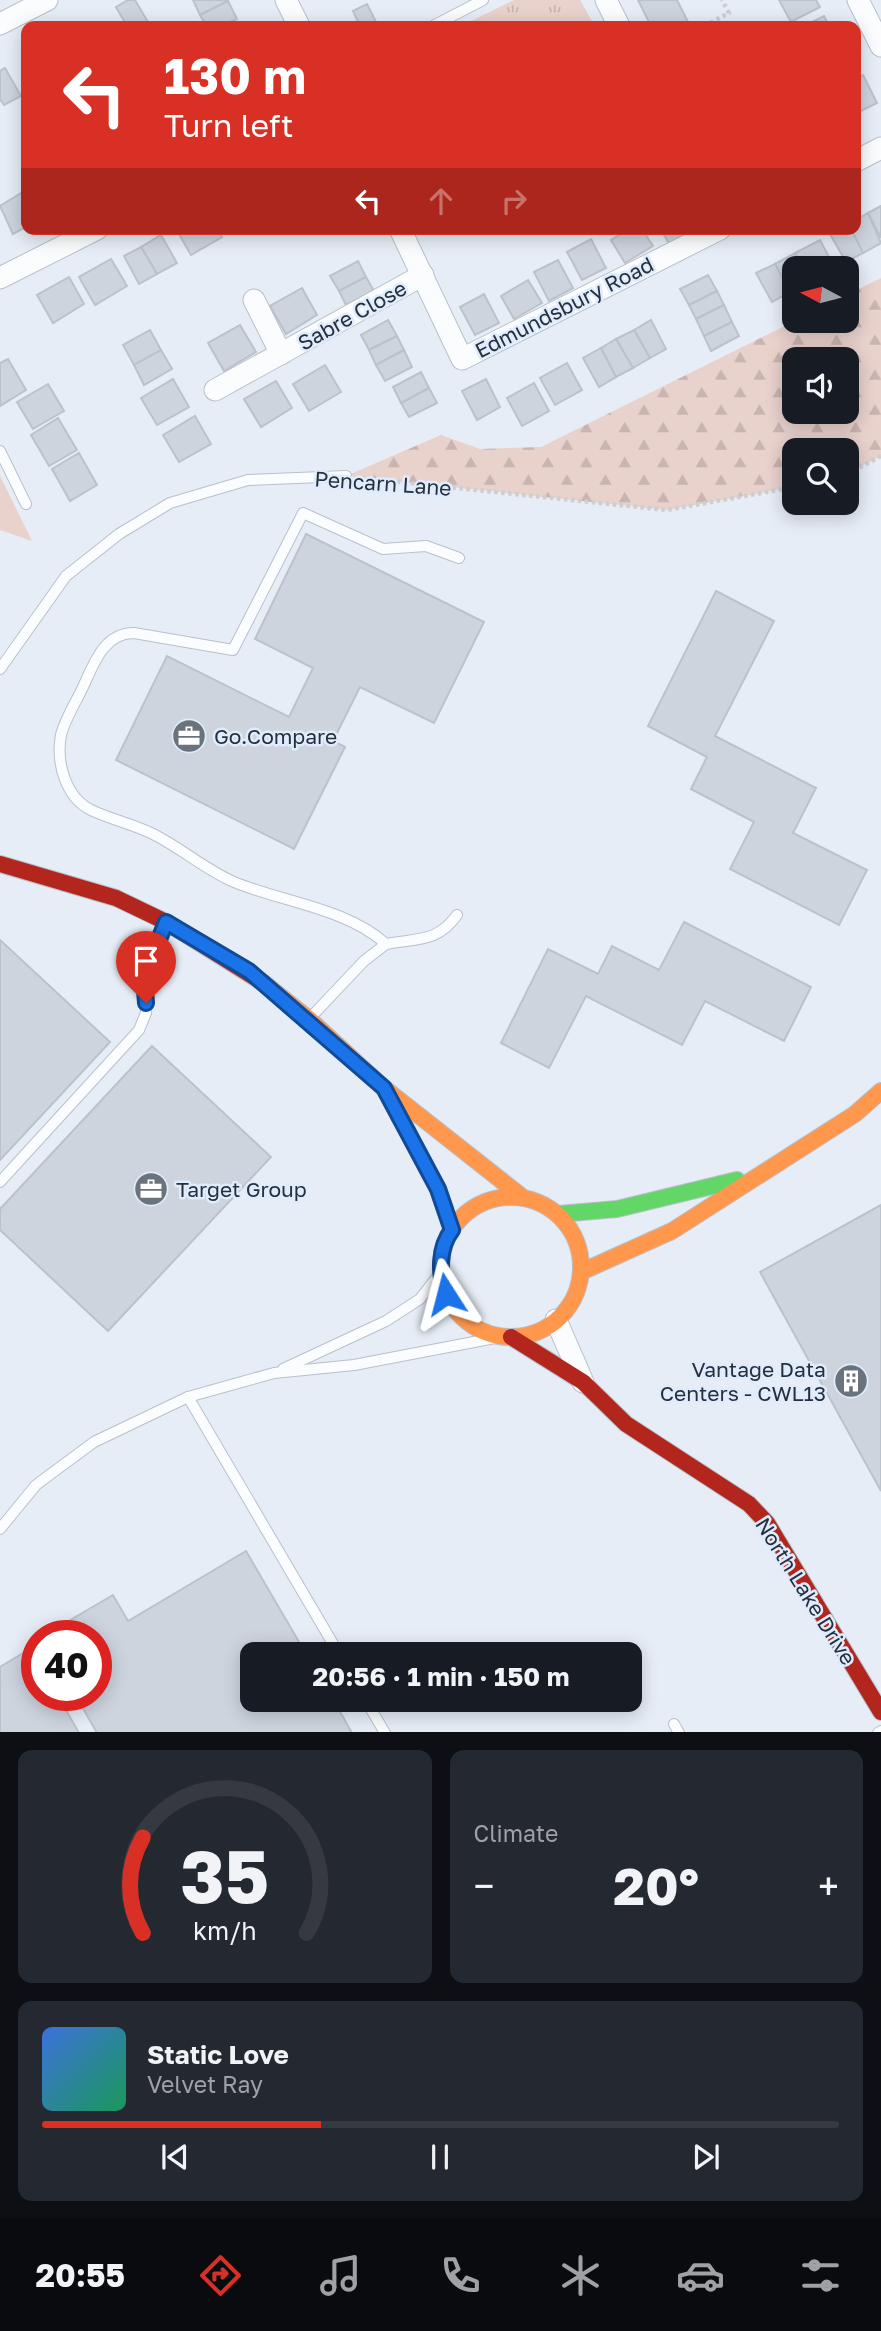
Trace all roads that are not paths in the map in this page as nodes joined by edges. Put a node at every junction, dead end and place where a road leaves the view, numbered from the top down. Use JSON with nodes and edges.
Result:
{"nodes":[{"id":1,"x":47,"y":0,"type":"edge"},
{"id":2,"x":286,"y":0,"type":"edge"},
{"id":3,"x":483,"y":0,"type":"edge"},
{"id":4,"x":606,"y":0,"type":"edge"},
{"id":5,"x":858,"y":0,"type":"edge"},
{"id":6,"x":21,"y":6,"type":"edge"},
{"id":7,"x":296,"y":21,"type":"edge"},
{"id":8,"x":443,"y":21,"type":"edge"},
{"id":9,"x":616,"y":21,"type":"edge"},
{"id":10,"x":0,"y":24,"type":"edge"},
{"id":11,"x":881,"y":46,"type":"edge"},
{"id":12,"x":881,"y":148,"type":"edge"},
{"id":13,"x":861,"y":158,"type":"edge"},
{"id":14,"x":85,"y":235,"type":"edge"},
{"id":15,"x":403,"y":235,"type":"edge"},
{"id":16,"x":708,"y":235,"type":"edge"},
{"id":17,"x":423,"y":275,"type":"junction"},
{"id":18,"x":0,"y":278,"type":"edge"},
{"id":19,"x":254,"y":300,"type":"dead end"},
{"id":20,"x":281,"y":354,"type":"junction"},
{"id":21,"x":215,"y":390,"type":"dead end"},
{"id":22,"x":0,"y":451,"type":"edge"},
{"id":23,"x":346,"y":477,"type":"road end"},
{"id":24,"x":26,"y":504,"type":"dead end"},
{"id":25,"x":459,"y":558,"type":"dead end"},
{"id":26,"x":0,"y":669,"type":"edge"},
{"id":27,"x":0,"y":864,"type":"edge"},
{"id":28,"x":457,"y":915,"type":"dead end"},
{"id":29,"x":166,"y":922,"type":"junction"},
{"id":30,"x":386,"y":944,"type":"junction"},
{"id":31,"x":309,"y":1019,"type":"junction"},
{"id":32,"x":384,"y":1088,"type":"junction"},
{"id":33,"x":881,"y":1091,"type":"edge"},
{"id":34,"x":765,"y":1173,"type":"junction"},
{"id":35,"x":0,"y":1182,"type":"edge"},
{"id":36,"x":521,"y":1196,"type":"junction"},
{"id":37,"x":559,"y":1214,"type":"junction"},
{"id":38,"x":452,"y":1230,"type":"junction"},
{"id":39,"x":442,"y":1272,"type":"junction"},
{"id":40,"x":581,"y":1272,"type":"junction"},
{"id":41,"x":556,"y":1320,"type":"junction"},
{"id":42,"x":506,"y":1337,"type":"junction"},
{"id":43,"x":274,"y":1373,"type":"junction"},
{"id":44,"x":583,"y":1382,"type":"junction"},
{"id":45,"x":188,"y":1397,"type":"junction"},
{"id":46,"x":0,"y":1529,"type":"edge"},
{"id":47,"x":331,"y":1642,"type":"edge"},
{"id":48,"x":373,"y":1712,"type":"edge"},
{"id":49,"x":881,"y":1712,"type":"edge"},
{"id":50,"x":385,"y":1732,"type":"edge"}],
"edges":[{"from":1,"to":6,"type":"street"},
{"from":2,"to":7,"type":"street"},
{"from":3,"to":8,"type":"lane"},
{"from":4,"to":9,"type":"street"},
{"from":5,"to":11,"type":"street"},
{"from":6,"to":10,"type":"street"},
{"from":12,"to":13,"type":"street"},
{"from":14,"to":18,"type":"street"},
{"from":15,"to":17,"type":"street","name":"Edmundsbury Road"},
{"from":16,"to":17,"type":"street","name":"Edmundsbury Road"},
{"from":17,"to":20,"type":"street","name":"Sabre Close"},
{"from":19,"to":20,"type":"street","name":"Sabre Close"},
{"from":20,"to":21,"type":"street","name":"Sabre Close"},
{"from":22,"to":24,"type":"lane"},
{"from":23,"to":26,"type":"lane","name":"Pencarn Lane"},
{"from":25,"to":30,"type":"lane"},
{"from":27,"to":29,"type":"street"},
{"from":28,"to":30,"type":"lane"},
{"from":29,"to":31,"type":"street"},
{"from":29,"to":35,"type":"lane"},
{"from":30,"to":31,"type":"lane"},
{"from":31,"to":32,"type":"street"},
{"from":32,"to":36,"type":"street"},
{"from":32,"to":38,"type":"street"},
{"from":33,"to":34,"type":"street"},
{"from":34,"to":37,"type":"street"},
{"from":34,"to":40,"type":"street"},
{"from":36,"to":37,"type":"street"},
{"from":36,"to":38,"type":"street"},
{"from":37,"to":40,"type":"street"},
{"from":38,"to":39,"type":"street"},
{"from":39,"to":42,"type":"street"},
{"from":39,"to":43,"type":"lane"},
{"from":40,"to":41,"type":"street"},
{"from":41,"to":42,"type":"street"},
{"from":41,"to":44,"type":"street","name":"North Lake Drive"},
{"from":42,"to":43,"type":"lane"},
{"from":42,"to":44,"type":"street","name":"North Lake Drive"},
{"from":43,"to":45,"type":"lane"},
{"from":44,"to":49,"type":"street","name":"North Lake Drive"},
{"from":45,"to":46,"type":"lane"},
{"from":45,"to":47,"type":"lane"},
{"from":48,"to":50,"type":"lane"}]}
